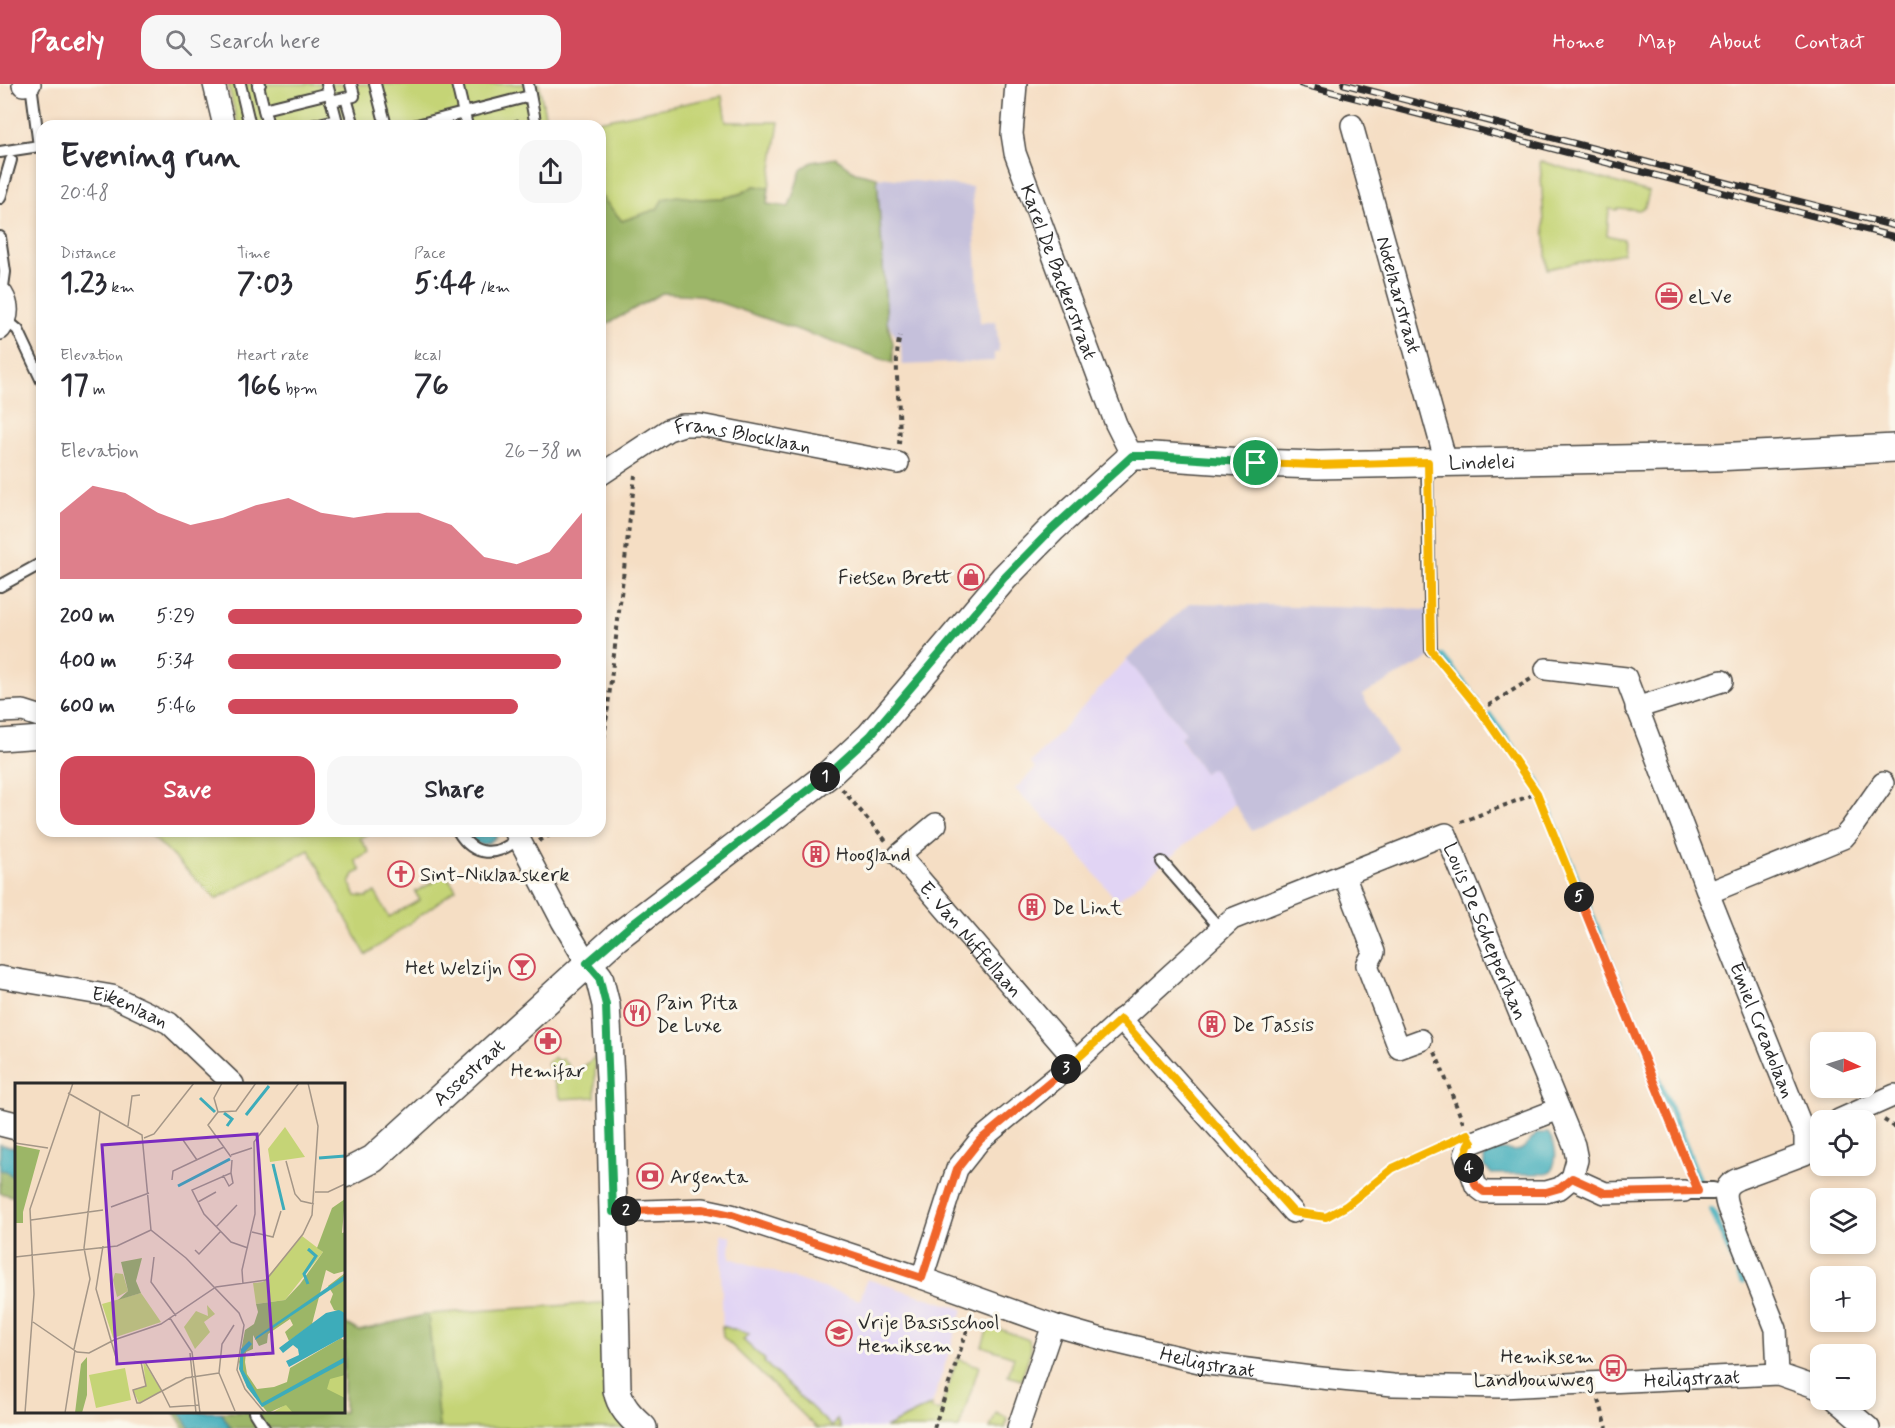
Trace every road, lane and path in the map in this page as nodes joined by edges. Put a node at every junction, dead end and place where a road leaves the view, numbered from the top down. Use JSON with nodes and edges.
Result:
{"nodes":[{"id":1,"x":28,"y":84,"type":"edge"},
{"id":2,"x":214,"y":84,"type":"edge"},
{"id":3,"x":240,"y":84,"type":"edge"},
{"id":4,"x":260,"y":84,"type":"edge"},
{"id":5,"x":351,"y":84,"type":"edge"},
{"id":6,"x":375,"y":84,"type":"edge"},
{"id":7,"x":457,"y":84,"type":"edge"},
{"id":8,"x":528,"y":84,"type":"edge"},
{"id":9,"x":1016,"y":84,"type":"edge"},
{"id":10,"x":329,"y":93,"type":"edge"},
{"id":11,"x":530,"y":96,"type":"junction"},
{"id":12,"x":346,"y":98,"type":"junction"},
{"id":13,"x":264,"y":109,"type":"junction"},
{"id":14,"x":464,"y":113,"type":"junction"},
{"id":15,"x":223,"y":120,"type":"edge"},
{"id":16,"x":249,"y":120,"type":"edge"},
{"id":17,"x":267,"y":120,"type":"edge"},
{"id":18,"x":336,"y":120,"type":"edge"},
{"id":19,"x":352,"y":120,"type":"edge"},
{"id":20,"x":384,"y":120,"type":"edge"},
{"id":21,"x":437,"y":120,"type":"edge"},
{"id":22,"x":466,"y":120,"type":"edge"},
{"id":23,"x":535,"y":120,"type":"edge"},
{"id":24,"x":1352,"y":125,"type":"dead end"},
{"id":25,"x":36,"y":129,"type":"edge"},
{"id":26,"x":36,"y":146,"type":"edge"},
{"id":27,"x":0,"y":152,"type":"edge"},
{"id":28,"x":10,"y":160,"type":"dead end"},
{"id":29,"x":0,"y":198,"type":"edge"},
{"id":30,"x":0,"y":237,"type":"edge"},
{"id":31,"x":1,"y":294,"type":"edge"},
{"id":32,"x":3,"y":324,"type":"edge"},
{"id":33,"x":900,"y":336,"type":"dead end"},
{"id":34,"x":36,"y":368,"type":"edge"},
{"id":35,"x":1895,"y":448,"type":"edge"},
{"id":36,"x":638,"y":450,"type":"junction"},
{"id":37,"x":1132,"y":456,"type":"junction"},
{"id":38,"x":1437,"y":462,"type":"junction"},
{"id":39,"x":898,"y":463,"type":"joint"},
{"id":40,"x":606,"y":471,"type":"edge"},
{"id":41,"x":36,"y":566,"type":"edge"},
{"id":42,"x":0,"y":586,"type":"edge"},
{"id":43,"x":1431,"y":650,"type":"joint"},
{"id":44,"x":1546,"y":669,"type":"joint"},
{"id":45,"x":1722,"y":681,"type":"dead end"},
{"id":46,"x":1636,"y":708,"type":"junction"},
{"id":47,"x":1480,"y":710,"type":"junction"},
{"id":48,"x":0,"y":712,"type":"edge"},
{"id":49,"x":36,"y":715,"type":"edge"},
{"id":50,"x":606,"y":716,"type":"edge"},
{"id":51,"x":608,"y":719,"type":"junction"},
{"id":52,"x":606,"y":733,"type":"edge"},
{"id":53,"x":36,"y":737,"type":"edge"},
{"id":54,"x":0,"y":740,"type":"edge"},
{"id":55,"x":829,"y":774,"type":"junction"},
{"id":56,"x":1882,"y":783,"type":"dead end"},
{"id":57,"x":1537,"y":793,"type":"junction"},
{"id":58,"x":936,"y":824,"type":"dead end"},
{"id":59,"x":1446,"y":834,"type":"junction"},
{"id":60,"x":462,"y":837,"type":"edge"},
{"id":61,"x":516,"y":837,"type":"edge"},
{"id":62,"x":518,"y":837,"type":"edge"},
{"id":63,"x":899,"y":855,"type":"junction"},
{"id":64,"x":1162,"y":862,"type":"dead end"},
{"id":65,"x":1344,"y":875,"type":"junction"},
{"id":66,"x":1708,"y":893,"type":"junction"},
{"id":67,"x":1226,"y":925,"type":"junction"},
{"id":68,"x":587,"y":963,"type":"junction"},
{"id":69,"x":0,"y":977,"type":"edge"},
{"id":70,"x":1121,"y":1019,"type":"junction"},
{"id":71,"x":1421,"y":1040,"type":"joint"},
{"id":72,"x":1076,"y":1061,"type":"junction"},
{"id":73,"x":232,"y":1083,"type":"edge"},
{"id":74,"x":1895,"y":1095,"type":"edge"},
{"id":75,"x":1559,"y":1109,"type":"junction"},
{"id":76,"x":1861,"y":1110,"type":"edge"},
{"id":77,"x":0,"y":1122,"type":"edge"},
{"id":78,"x":1810,"y":1125,"type":"edge"},
{"id":79,"x":15,"y":1126,"type":"edge"},
{"id":80,"x":1470,"y":1139,"type":"junction"},
{"id":81,"x":1810,"y":1140,"type":"edge"},
{"id":82,"x":345,"y":1173,"type":"edge"},
{"id":83,"x":1572,"y":1178,"type":"junction"},
{"id":84,"x":1705,"y":1190,"type":"junction"},
{"id":85,"x":613,"y":1212,"type":"junction"},
{"id":86,"x":1293,"y":1212,"type":"joint"},
{"id":87,"x":922,"y":1278,"type":"junction"},
{"id":88,"x":978,"y":1298,"type":"junction"},
{"id":89,"x":1053,"y":1325,"type":"junction"},
{"id":90,"x":1778,"y":1374,"type":"junction"},
{"id":91,"x":1594,"y":1383,"type":"junction"},
{"id":92,"x":1810,"y":1385,"type":"edge"},
{"id":93,"x":1848,"y":1410,"type":"edge"},
{"id":94,"x":255,"y":1413,"type":"edge"},
{"id":95,"x":264,"y":1428,"type":"edge"},
{"id":96,"x":643,"y":1428,"type":"edge"},
{"id":97,"x":934,"y":1428,"type":"edge"},
{"id":98,"x":1018,"y":1428,"type":"edge"},
{"id":99,"x":1607,"y":1428,"type":"edge"},
{"id":100,"x":1869,"y":1428,"type":"edge"}],
"edges":[{"from":1,"to":25,"type":"lane"},
{"from":2,"to":15,"type":"street"},
{"from":3,"to":16,"type":"lane"},
{"from":4,"to":13,"type":"lane"},
{"from":5,"to":12,"type":"lane"},
{"from":6,"to":20,"type":"lane"},
{"from":7,"to":14,"type":"lane"},
{"from":8,"to":11,"type":"lane"},
{"from":9,"to":37,"type":"street","name":"Karel De Backerstraat"},
{"from":10,"to":12,"type":"lane"},
{"from":10,"to":13,"type":"lane"},
{"from":10,"to":18,"type":"lane"},
{"from":11,"to":14,"type":"lane"},
{"from":11,"to":23,"type":"lane"},
{"from":12,"to":19,"type":"lane"},
{"from":13,"to":17,"type":"lane"},
{"from":14,"to":21,"type":"lane"},
{"from":14,"to":22,"type":"lane"},
{"from":24,"to":38,"type":"street","name":"Notelaarstraat"},
{"from":26,"to":27,"type":"lane"},
{"from":28,"to":29,"type":"lane"},
{"from":30,"to":31,"type":"lane"},
{"from":31,"to":32,"type":"street"},
{"from":32,"to":34,"type":"lane"},
{"from":33,"to":39,"type":"path"},
{"from":35,"to":38,"type":"street","name":"Lindelei"},
{"from":36,"to":39,"type":"street","name":"Frans Blocklaan"},
{"from":36,"to":40,"type":"street","name":"Frans Blocklaan"},
{"from":36,"to":51,"type":"path"},
{"from":37,"to":38,"type":"street","name":"Lindelei"},
{"from":37,"to":55,"type":"street"},
{"from":38,"to":43,"type":"lane"},
{"from":41,"to":42,"type":"lane"},
{"from":43,"to":47,"type":"path"},
{"from":44,"to":46,"type":"street","name":"Emiel Creadolaan"},
{"from":44,"to":47,"type":"path"},
{"from":45,"to":46,"type":"street"},
{"from":46,"to":66,"type":"street","name":"Emiel Creadolaan"},
{"from":47,"to":57,"type":"path"},
{"from":48,"to":49,"type":"street"},
{"from":50,"to":51,"type":"path"},
{"from":51,"to":52,"type":"path"},
{"from":53,"to":54,"type":"street"},
{"from":55,"to":63,"type":"path"},
{"from":55,"to":68,"type":"street"},
{"from":56,"to":66,"type":"street"},
{"from":57,"to":59,"type":"path"},
{"from":57,"to":84,"type":"path"},
{"from":58,"to":63,"type":"street"},
{"from":59,"to":65,"type":"street","name":"Louis De Schepperlaan"},
{"from":59,"to":75,"type":"street","name":"Louis De Schepperlaan"},
{"from":60,"to":61,"type":"lane"},
{"from":62,"to":68,"type":"street"},
{"from":63,"to":72,"type":"street","name":"E. Van Nuffellaan"},
{"from":64,"to":67,"type":"lane"},
{"from":65,"to":67,"type":"street","name":"Louis De Schepperlaan"},
{"from":65,"to":71,"type":"street"},
{"from":66,"to":78,"type":"street","name":"Emiel Creadolaan"},
{"from":67,"to":70,"type":"street"},
{"from":68,"to":82,"type":"street","name":"Assestraat"},
{"from":68,"to":85,"type":"street"},
{"from":69,"to":73,"type":"street","name":"Eikenlaan"},
{"from":70,"to":72,"type":"street"},
{"from":70,"to":86,"type":"street"},
{"from":71,"to":80,"type":"path"},
{"from":72,"to":87,"type":"street"},
{"from":74,"to":76,"type":"street"},
{"from":75,"to":80,"type":"street"},
{"from":75,"to":83,"type":"street","name":"Louis De Schepperlaan"},
{"from":77,"to":79,"type":"street"},
{"from":80,"to":83,"type":"street"},
{"from":80,"to":86,"type":"path"},
{"from":81,"to":84,"type":"street","name":"Emiel Creadolaan"},
{"from":83,"to":84,"type":"street"},
{"from":84,"to":90,"type":"street"},
{"from":85,"to":87,"type":"street","name":"Heiligstraat"},
{"from":85,"to":96,"type":"street"},
{"from":87,"to":88,"type":"street","name":"Heiligstraat"},
{"from":88,"to":89,"type":"street","name":"Heiligstraat"},
{"from":88,"to":97,"type":"path"},
{"from":89,"to":91,"type":"street","name":"Heiligstraat"},
{"from":89,"to":98,"type":"street"},
{"from":90,"to":91,"type":"street","name":"Heiligstraat"},
{"from":90,"to":92,"type":"street","name":"Heiligstraat"},
{"from":91,"to":99,"type":"path"},
{"from":93,"to":100,"type":"street"},
{"from":94,"to":95,"type":"lane"}]}
